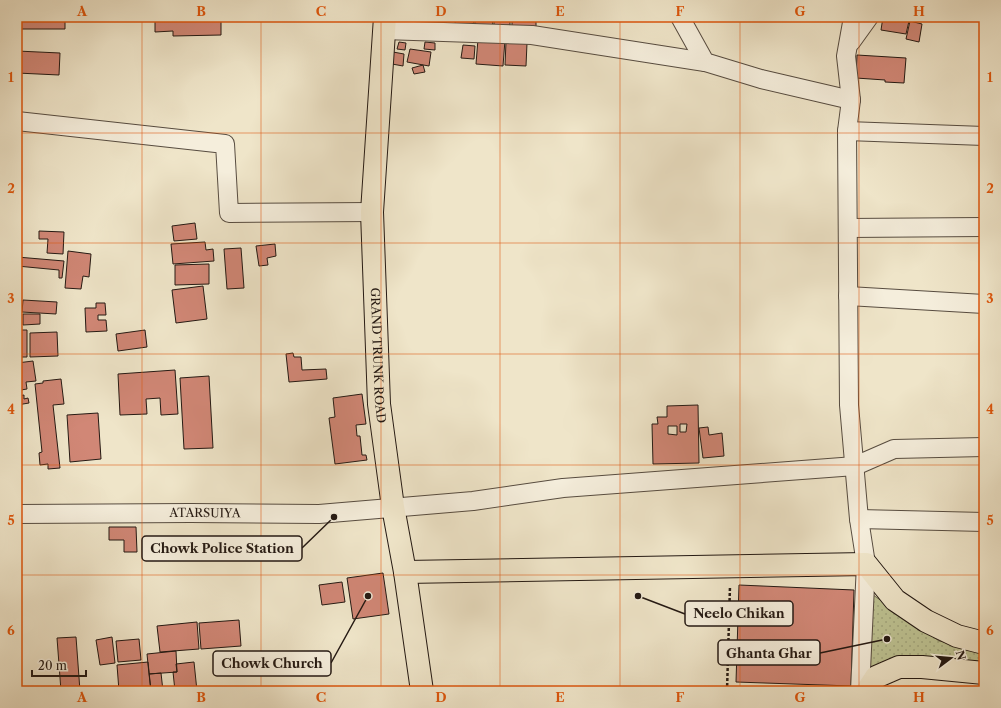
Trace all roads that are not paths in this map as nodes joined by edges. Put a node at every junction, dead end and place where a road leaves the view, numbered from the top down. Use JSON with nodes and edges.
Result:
{"nodes":[{"id":1,"x":680,"y":17,"type":"edge"},
{"id":2,"x":854,"y":17,"type":"edge"},
{"id":3,"x":869,"y":17,"type":"edge"},
{"id":4,"x":385,"y":23,"type":"edge"},
{"id":5,"x":848,"y":46,"type":"junction"},
{"id":6,"x":705,"y":62,"type":"junction"},
{"id":7,"x":851,"y":100,"type":"junction"},
{"id":8,"x":17,"y":121,"type":"edge"},
{"id":9,"x":847,"y":131,"type":"junction"},
{"id":10,"x":984,"y":136,"type":"edge"},
{"id":11,"x":372,"y":212,"type":"junction"},
{"id":12,"x":984,"y":227,"type":"edge"},
{"id":13,"x":848,"y":228,"type":"junction"},
{"id":14,"x":848,"y":296,"type":"junction"},
{"id":15,"x":984,"y":304,"type":"edge"},
{"id":16,"x":984,"y":447,"type":"edge"},
{"id":17,"x":855,"y":466,"type":"junction"},
{"id":18,"x":392,"y":507,"type":"junction"},
{"id":19,"x":17,"y":514,"type":"edge"},
{"id":20,"x":858,"y":519,"type":"junction"},
{"id":21,"x":984,"y":522,"type":"edge"},
{"id":22,"x":866,"y":564,"type":"junction"},
{"id":23,"x":405,"y":572,"type":"junction"},
{"id":24,"x":984,"y":643,"type":"edge"},
{"id":25,"x":984,"y":673,"type":"edge"},
{"id":26,"x":422,"y":691,"type":"edge"},
{"id":27,"x":860,"y":691,"type":"edge"},
{"id":28,"x":866,"y":691,"type":"edge"}],
"edges":[{"from":1,"to":6,"type":"street"},
{"from":2,"to":5,"type":"street"},
{"from":3,"to":5,"type":"street"},
{"from":4,"to":6,"type":"street"},
{"from":4,"to":11,"type":"main road","name":"GRAND TRUNK ROAD"},
{"from":5,"to":7,"type":"street"},
{"from":6,"to":7,"type":"street"},
{"from":7,"to":9,"type":"street"},
{"from":8,"to":11,"type":"street"},
{"from":9,"to":10,"type":"street"},
{"from":9,"to":13,"type":"street"},
{"from":11,"to":18,"type":"main road","name":"GRAND TRUNK ROAD"},
{"from":12,"to":13,"type":"street"},
{"from":13,"to":14,"type":"street"},
{"from":14,"to":15,"type":"street"},
{"from":14,"to":17,"type":"street"},
{"from":16,"to":17,"type":"street","name":"ATARSUIYA"},
{"from":17,"to":18,"type":"street","name":"ATARSUIYA"},
{"from":17,"to":20,"type":"street"},
{"from":18,"to":19,"type":"street","name":"ATARSUIYA"},
{"from":18,"to":23,"type":"main road","name":"GRAND TRUNK ROAD"},
{"from":20,"to":21,"type":"street"},
{"from":20,"to":22,"type":"street"},
{"from":22,"to":23,"type":"main road"},
{"from":22,"to":24,"type":"main road"},
{"from":22,"to":27,"type":"street"},
{"from":23,"to":26,"type":"main road","name":"GRAND TRUNK ROAD"},
{"from":25,"to":28,"type":"main road"}]}
